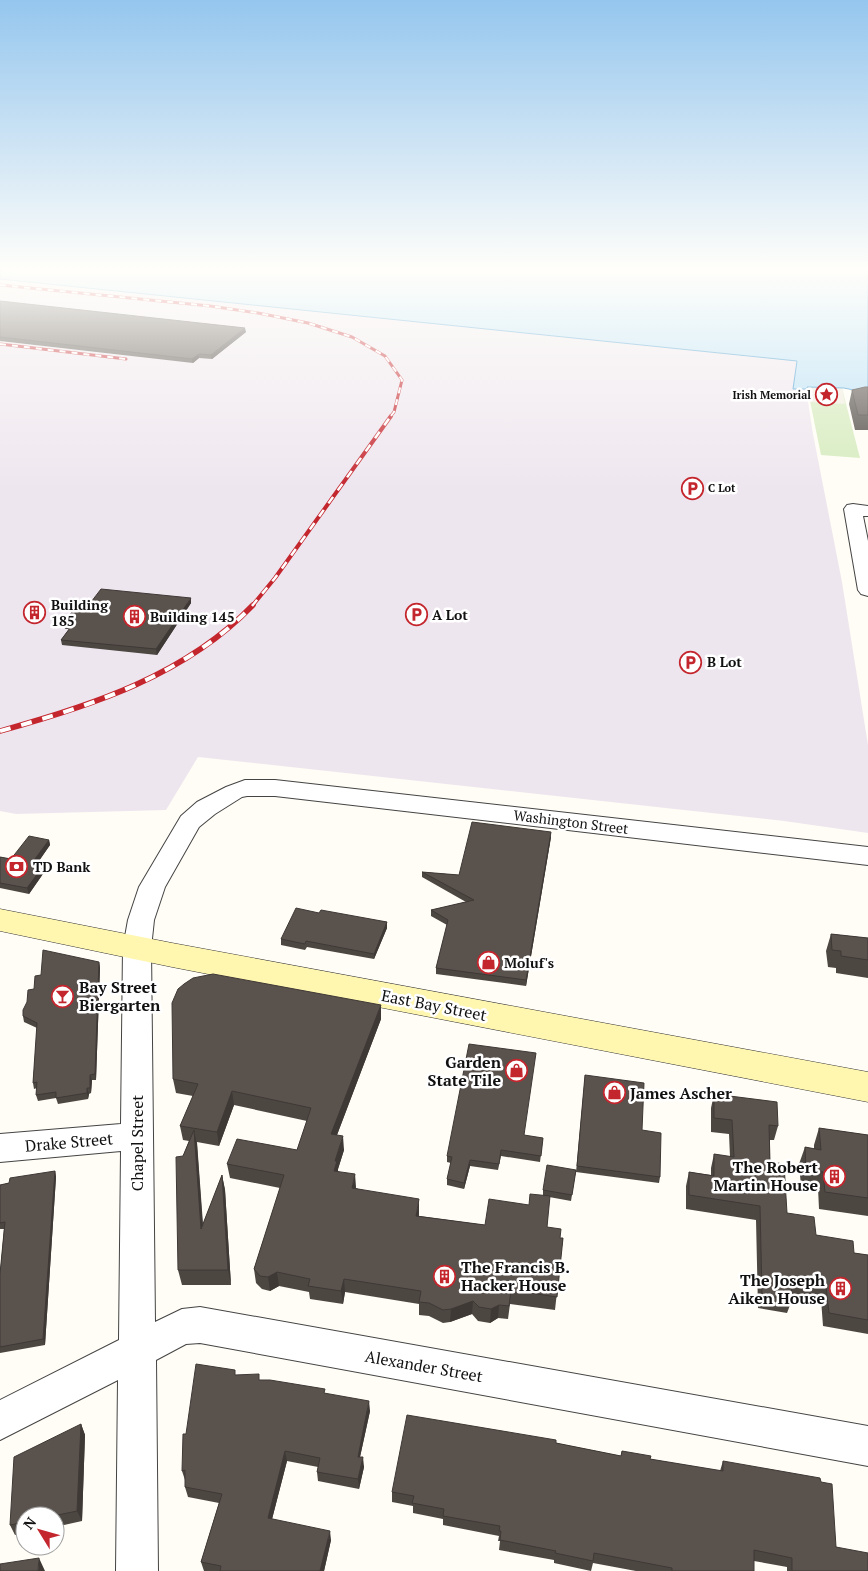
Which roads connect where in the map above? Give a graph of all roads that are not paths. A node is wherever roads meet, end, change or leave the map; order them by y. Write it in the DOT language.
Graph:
graph roads {
  1 [pos="860,510"];
  2 [pos="868,590"];
  3 [pos="275,788"];
  4 [pos="868,856"];
  5 [pos="0,920"];
  6 [pos="137,948"];
  7 [pos="868,1087"];
  8 [pos="137,1136"];
  9 [pos="0,1148"];
  10 [pos="137,1352"];
  11 [pos="0,1421"];
  12 [pos="868,1446"];
  13 [pos="136,1571"];
  1 -- 2 [label="street"];
  3 -- 4 [label="street, Washington Street"];
  3 -- 6 [label="street, Chapel Street"];
  5 -- 6 [label="main road, East Bay Street"];
  6 -- 7 [label="main road, East Bay Street"];
  6 -- 8 [label="street, Chapel Street"];
  8 -- 9 [label="street, Drake Street"];
  8 -- 10 [label="street, Chapel Street"];
  10 -- 11 [label="street, Alexander Street"];
  10 -- 12 [label="street, Alexander Street"];
  10 -- 13 [label="street, Chapel Street"];
}
